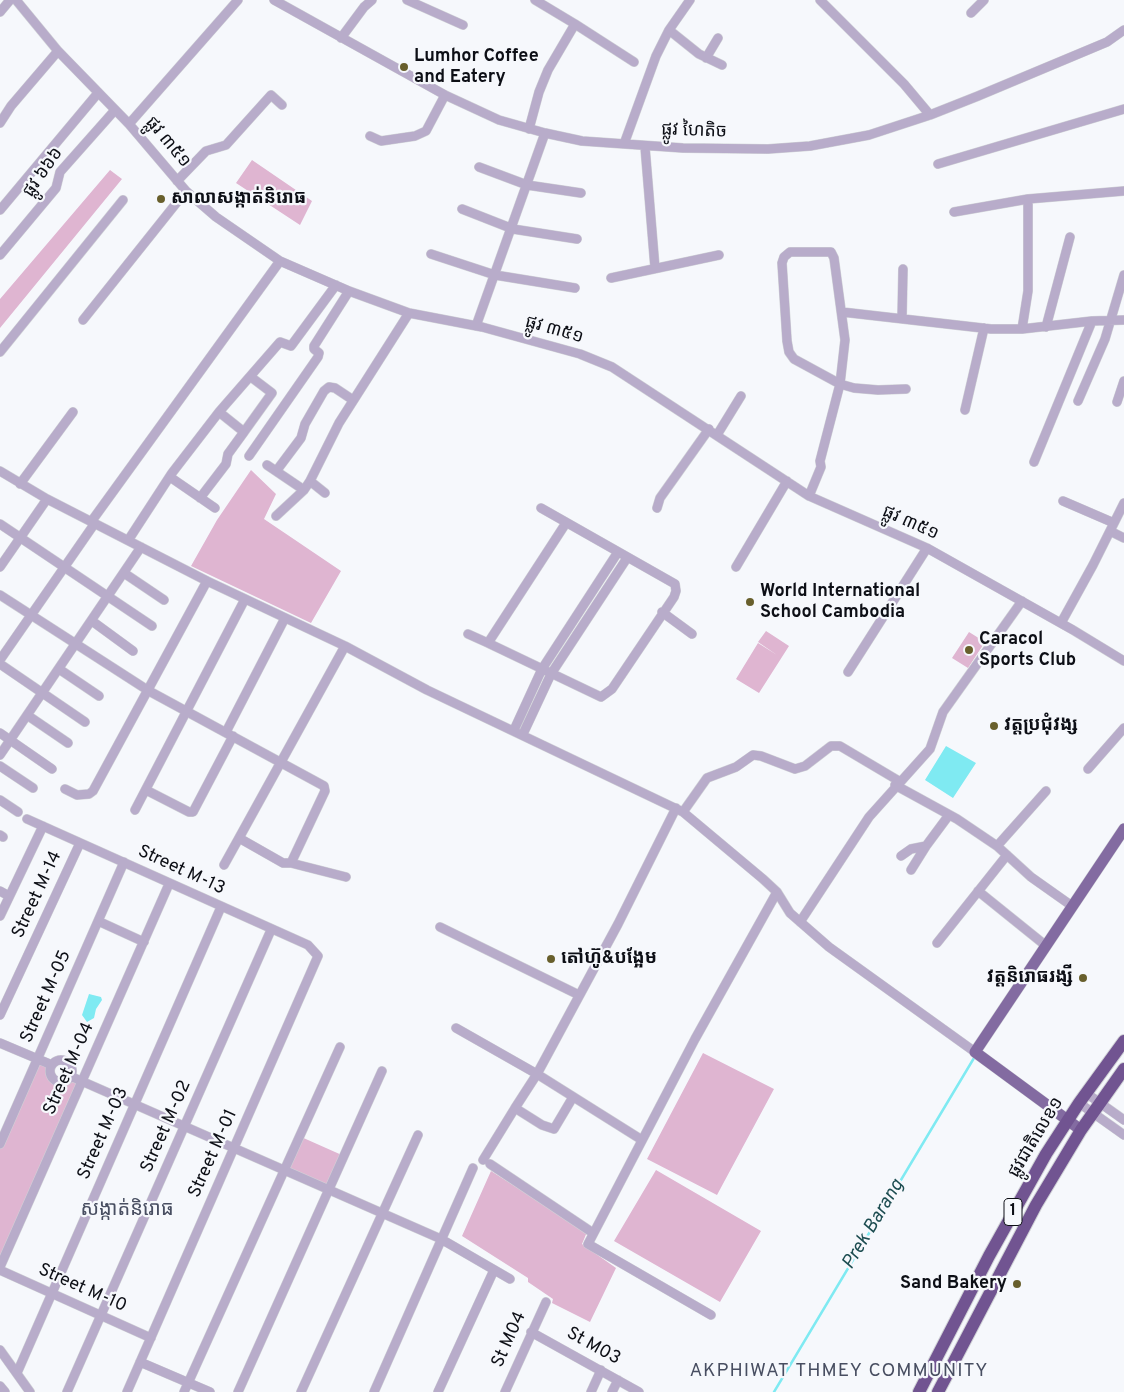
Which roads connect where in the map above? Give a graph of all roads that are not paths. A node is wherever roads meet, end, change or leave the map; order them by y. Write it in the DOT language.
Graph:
graph roads {
  1 [pos="10,0"];
  2 [pos="16,0"];
  3 [pos="238,0"];
  4 [pos="274,0"];
  5 [pos="372,0"];
  6 [pos="407,0"];
  7 [pos="536,0"];
  8 [pos="690,0"];
  9 [pos="984,0"];
  10 [pos="824,1"];
  11 [pos="0,12"];
  12 [pos="971,13"];
  13 [pos="575,24"];
  14 [pos="463,25"];
  15 [pos="669,30"];
  16 [pos="1124,30"];
  17 [pos="341,38"];
  18 [pos="718,38"];
  19 [pos="58,51"];
  20 [pos="706,58"];
  21 [pos="634,62"];
  22 [pos="722,65"];
  23 [pos="98,93"];
  24 [pos="445,95"];
  25 [pos="282,104"];
  26 [pos="1124,109"];
  27 [pos="115,110"];
  28 [pos="930,115"];
  29 [pos="0,124"];
  30 [pos="129,124"];
  31 [pos="529,129"];
  32 [pos="545,133"];
  33 [pos="370,136"];
  34 [pos="624,144"];
  35 [pos="645,147"];
  36 [pos="938,164"];
  37 [pos="479,167"];
  38 [pos="177,181"];
  39 [pos="527,186"];
  40 [pos="186,191"];
  41 [pos="1124,191"];
  42 [pos="581,193"];
  43 [pos="123,200"];
  44 [pos="1028,200"];
  45 [pos="462,209"];
  46 [pos="0,210"];
  47 [pos="954,212"];
  48 [pos="513,229"];
  49 [pos="1070,237"];
  50 [pos="577,240"];
  51 [pos="431,254"];
  52 [pos="0,255"];
  53 [pos="719,255"];
  54 [pos="280,261"];
  55 [pos="655,268"];
  56 [pos="904,269"];
  57 [pos="495,275"];
  58 [pos="1124,275"];
  59 [pos="611,278"];
  60 [pos="336,285"];
  61 [pos="576,288"];
  62 [pos="349,291"];
  63 [pos="842,312"];
  64 [pos="409,313"];
  65 [pos="902,318"];
  66 [pos="83,320"];
  67 [pos="1111,320"];
  68 [pos="1124,320"];
  69 [pos="1092,321"];
  70 [pos="480,326"];
  71 [pos="1046,327"];
  72 [pos="984,328"];
  73 [pos="1022,329"];
  74 [pos="0,352"];
  75 [pos="251,377"];
  76 [pos="1124,381"];
  77 [pos="840,384"];
  78 [pos="906,389"];
  79 [pos="741,396"];
  80 [pos="353,400"];
  81 [pos="1078,401"];
  82 [pos="1117,402"];
  83 [pos="965,410"];
  84 [pos="73,412"];
  85 [pos="219,412"];
  86 [pos="708,429"];
  87 [pos="244,432"];
  88 [pos="717,435"];
  89 [pos="249,456"];
  90 [pos="1034,462"];
  91 [pos="267,465"];
  92 [pos="277,470"];
  93 [pos="0,472"];
  94 [pos="170,477"];
  95 [pos="310,481"];
  96 [pos="787,481"];
  97 [pos="20,484"];
  98 [pos="304,490"];
  99 [pos="326,493"];
  100 [pos="806,494"];
  101 [pos="200,498"];
  102 [pos="47,499"];
  103 [pos="1063,501"];
  104 [pos="1124,502"];
  105 [pos="215,508"];
  106 [pos="541,508"];
  107 [pos="657,508"];
  108 [pos="276,516"];
  109 [pos="93,522"];
  110 [pos="566,523"];
  111 [pos="0,524"];
  112 [pos="1112,527"];
  113 [pos="20,537"];
  114 [pos="1124,538"];
  115 [pos="128,540"];
  116 [pos="141,547"];
  117 [pos="927,548"];
  118 [pos="618,552"];
  119 [pos="627,558"];
  120 [pos="0,567"];
  121 [pos="64,567"];
  122 [pos="736,567"];
  123 [pos="124,573"];
  124 [pos="207,581"];
  125 [pos="0,595"];
  126 [pos="108,596"];
  127 [pos="244,599"];
  128 [pos="164,600"];
  129 [pos="1022,601"];
  130 [pos="662,612"];
  131 [pos="31,616"];
  132 [pos="285,618"];
  133 [pos="92,620"];
  134 [pos="1061,623"];
  135 [pos="152,626"];
  136 [pos="468,634"];
  137 [pos="692,634"];
  138 [pos="488,643"];
  139 [pos="75,645"];
  140 [pos="345,646"];
  141 [pos="133,651"];
  142 [pos="0,660"];
  143 [pos="1124,661"];
  144 [pos="0,664"];
  145 [pos="59,669"];
  146 [pos="546,672"];
  147 [pos="848,672"];
  148 [pos="149,691"];
  149 [pos="42,693"];
  150 [pos="99,696"];
  151 [pos="185,709"];
  152 [pos="28,715"];
  153 [pos="85,722"];
  154 [pos="1124,728"];
  155 [pos="514,730"];
  156 [pos="0,733"];
  157 [pos="229,734"];
  158 [pos="523,734"];
  159 [pos="10,740"];
  160 [pos="68,743"];
  161 [pos="0,755"];
  162 [pos="280,763"];
  163 [pos="0,766"];
  164 [pos="52,769"];
  165 [pos="1088,769"];
  166 [pos="897,783"];
  167 [pos="33,788"];
  168 [pos="65,789"];
  169 [pos="146,790"];
  170 [pos="1046,791"];
  171 [pos="0,800"];
  172 [pos="135,810"];
  173 [pos="679,810"];
  174 [pos="18,812"];
  175 [pos="949,815"];
  176 [pos="27,819"];
  177 [pos="43,826"];
  178 [pos="1124,829"];
  179 [pos="239,838"];
  180 [pos="80,843"];
  181 [pos="926,846"];
  182 [pos="997,846"];
  183 [pos="1007,855"];
  184 [pos="901,856"];
  185 [pos="124,862"];
  186 [pos="291,863"];
  187 [pos="224,865"];
  188 [pos="911,870"];
  189 [pos="346,877"];
  190 [pos="169,884"];
  191 [pos="978,891"];
  192 [pos="0,892"];
  193 [pos="777,892"];
  194 [pos="9,896"];
  195 [pos="1072,906"];
  196 [pos="221,907"];
  197 [pos="0,916"];
  198 [pos="98,921"];
  199 [pos="800,922"];
  200 [pos="440,927"];
  201 [pos="271,930"];
  202 [pos="144,942"];
  203 [pos="937,942"];
  204 [pos="1046,945"];
  205 [pos="318,956"];
  206 [pos="579,995"];
  207 [pos="0,1015"];
  208 [pos="456,1028"];
  209 [pos="1124,1041"];
  210 [pos="0,1043"];
  211 [pos="340,1047"];
  212 [pos="975,1052"];
  213 [pos="37,1059"];
  214 [pos="52,1066"];
  215 [pos="1124,1069"];
  216 [pos="382,1071"];
  217 [pos="536,1074"];
  218 [pos="70,1076"];
  219 [pos="82,1081"];
  220 [pos="573,1097"];
  221 [pos="1082,1098"];
  222 [pos="134,1104"];
  223 [pos="1097,1107"];
  224 [pos="515,1108"];
  225 [pos="1124,1120"];
  226 [pos="1067,1121"];
  227 [pos="185,1127"];
  228 [pos="1081,1130"];
  229 [pos="418,1135"];
  230 [pos="1124,1135"];
  231 [pos="642,1140"];
  232 [pos="0,1144"];
  233 [pos="234,1148"];
  234 [pos="473,1168"];
  235 [pos="284,1171"];
  236 [pos="329,1189"];
  237 [pos="382,1213"];
  238 [pos="593,1233"];
  239 [pos="441,1239"];
  240 [pos="0,1268"];
  241 [pos="494,1270"];
  242 [pos="510,1279"];
  243 [pos="52,1293"];
  244 [pos="546,1302"];
  245 [pos="101,1315"];
  246 [pos="712,1315"];
  247 [pos="531,1332"];
  248 [pos="151,1338"];
  249 [pos="0,1350"];
  250 [pos="140,1362"];
  251 [pos="601,1370"];
  252 [pos="17,1373"];
  253 [pos="618,1380"];
  254 [pos="0,1386"];
  255 [pos="186,1388"];
  256 [pos="4,1392"];
  257 [pos="30,1392"];
  258 [pos="67,1392"];
  259 [pos="127,1392"];
  260 [pos="210,1392"];
  261 [pos="238,1392"];
  262 [pos="301,1392"];
  263 [pos="374,1392"];
  264 [pos="438,1392"];
  265 [pos="505,1392"];
  266 [pos="591,1392"];
  267 [pos="612,1392"];
  268 [pos="639,1392"];
  269 [pos="919,1392"];
  270 [pos="938,1392"];
  1 -- 11 [label="street"];
  2 -- 19 [label="street, ផ្លូវ ៣៥១"];
  3 -- 30 [label="street"];
  4 -- 17 [label="street, ផ្លូវ ហៃតិច"];
  5 -- 17 [label="street"];
  6 -- 14 [label="street"];
  7 -- 13 [label="street"];
  8 -- 15 [label="street"];
  9 -- 12 [label="street"];
  10 -- 28 [label="street"];
  13 -- 21 [label="street"];
  13 -- 31 [label="street"];
  15 -- 20 [label="street"];
  15 -- 34 [label="street"];
  16 -- 28 [label="street, ផ្លូវ ហៃតិច"];
  17 -- 24 [label="street, ផ្លូវ ហៃតិច"];
  18 -- 20 [label="street"];
  19 -- 23 [label="street, ផ្លូវ ៣៥១"];
  19 -- 29 [label="street"];
  20 -- 22 [label="street"];
  23 -- 27 [label="street, ផ្លូវ ៣៥១"];
  23 -- 46 [label="street"];
  24 -- 31 [label="street, ផ្លូវ ហៃតិច"];
  24 -- 33 [label="street"];
  25 -- 38 [label="street"];
  26 -- 36 [label="street"];
  27 -- 30 [label="street, ផ្លូវ ៣៥១"];
  27 -- 52 [label="street, ផ្លូវ ៦៦៦"];
  28 -- 35 [label="street, ផ្លូវ ហៃតិច"];
  30 -- 38 [label="street, ផ្លូវ ៣៥១"];
  31 -- 32 [label="street, ផ្លូវ ហៃតិច"];
  32 -- 34 [label="street, ផ្លូវ ហៃតិច"];
  32 -- 39 [label="street"];
  34 -- 35 [label="street, ផ្លូវ ហៃតិច"];
  35 -- 55 [label="street"];
  37 -- 39 [label="street"];
  38 -- 40 [label="street, ផ្លូវ ៣៥១"];
  39 -- 42 [label="street"];
  39 -- 48 [label="street"];
  40 -- 54 [label="street, ផ្លូវ ៣៥១"];
  40 -- 66 [label="street"];
  41 -- 44 [label="street"];
  43 -- 74 [label="street"];
  44 -- 47 [label="street"];
  44 -- 73 [label="street"];
  45 -- 48 [label="street"];
  48 -- 50 [label="street"];
  48 -- 57 [label="street"];
  49 -- 71 [label="street"];
  51 -- 57 [label="street"];
  53 -- 55 [label="street"];
  54 -- 60 [label="street, ផ្លូវ ៣៥១"];
  54 -- 109 [label="street"];
  55 -- 59 [label="street"];
  56 -- 65 [label="street"];
  57 -- 61 [label="street"];
  57 -- 70 [label="street"];
  58 -- 67 [label="street"];
  60 -- 62 [label="street, ផ្លូវ ៣៥១"];
  60 -- 75 [label="street"];
  62 -- 64 [label="street, ផ្លូវ ៣៥១"];
  62 -- 89 [label="street"];
  63 -- 65 [label="street"];
  63 -- 77 [label="street"];
  63 -- 77 [label="street"];
  64 -- 70 [label="street, ផ្លូវ ៣៥១"];
  64 -- 80 [label="street"];
  65 -- 72 [label="street"];
  67 -- 68 [label="street"];
  67 -- 69 [label="street"];
  67 -- 81 [label="street"];
  69 -- 71 [label="street"];
  69 -- 90 [label="street"];
  70 -- 86 [label="street, ផ្លូវ ៣៥១"];
  71 -- 73 [label="street"];
  72 -- 73 [label="street"];
  72 -- 83 [label="street"];
  75 -- 85 [label="street"];
  75 -- 87 [label="street"];
  76 -- 82 [label="street"];
  77 -- 78 [label="street"];
  77 -- 100 [label="street"];
  79 -- 88 [label="street"];
  80 -- 92 [label="street"];
  80 -- 95 [label="street"];
  84 -- 97 [label="street"];
  85 -- 87 [label="street"];
  85 -- 94 [label="street"];
  86 -- 88 [label="street, ផ្លូវ ៣៥១"];
  86 -- 107 [label="street"];
  87 -- 101 [label="street"];
  88 -- 96 [label="street, ផ្លូវ ៣៥១"];
  91 -- 92 [label="street"];
  92 -- 98 [label="street"];
  93 -- 97 [label="street"];
  94 -- 101 [label="street"];
  94 -- 115 [label="street"];
  95 -- 98 [label="street"];
  95 -- 99 [label="street"];
  96 -- 100 [label="street, ផ្លូវ ៣៥១"];
  96 -- 122 [label="street"];
  97 -- 102 [label="street"];
  98 -- 108 [label="street"];
  100 -- 117 [label="street, ផ្លូវ ៣៥១"];
  101 -- 105 [label="street"];
  102 -- 109 [label="street"];
  102 -- 113 [label="street"];
  103 -- 112 [label="street"];
  104 -- 112 [label="street"];
  106 -- 110 [label="street"];
  109 -- 115 [label="street"];
  109 -- 121 [label="street"];
  110 -- 118 [label="street"];
  110 -- 138 [label="street"];
  111 -- 113 [label="street"];
  112 -- 114 [label="street"];
  112 -- 134 [label="street"];
  113 -- 120 [label="street"];
  113 -- 121 [label="street"];
  115 -- 116 [label="street"];
  116 -- 123 [label="street"];
  116 -- 124 [label="street"];
  117 -- 129 [label="street, ផ្លូវ ៣៥១"];
  117 -- 147 [label="street"];
  118 -- 119 [label="street"];
  118 -- 146 [label="street"];
  119 -- 130 [label="street"];
  119 -- 146 [label="street"];
  121 -- 126 [label="street"];
  121 -- 131 [label="street"];
  123 -- 126 [label="street"];
  123 -- 128 [label="street"];
  124 -- 127 [label="street"];
  124 -- 148 [label="street"];
  125 -- 131 [label="street"];
  126 -- 133 [label="street"];
  126 -- 135 [label="street"];
  127 -- 132 [label="street"];
  127 -- 151 [label="street"];
  129 -- 134 [label="street, ផ្លូវ ៣៥១"];
  129 -- 166 [label="street"];
  130 -- 137 [label="street"];
  130 -- 146 [label="street"];
  131 -- 139 [label="street"];
  131 -- 142 [label="street"];
  132 -- 140 [label="street"];
  132 -- 157 [label="street"];
  133 -- 139 [label="street"];
  133 -- 141 [label="street"];
  134 -- 143 [label="street, ផ្លូវ ៣៥១"];
  136 -- 138 [label="street"];
  138 -- 146 [label="street"];
  139 -- 145 [label="street"];
  139 -- 148 [label="street"];
  140 -- 155 [label="street"];
  140 -- 162 [label="street"];
  144 -- 149 [label="street"];
  145 -- 149 [label="street"];
  145 -- 150 [label="street"];
  146 -- 155 [label="street"];
  146 -- 158 [label="street"];
  148 -- 151 [label="street"];
  148 -- 168 [label="street"];
  149 -- 152 [label="street"];
  149 -- 153 [label="street"];
  151 -- 157 [label="street"];
  151 -- 169 [label="street"];
  152 -- 159 [label="street"];
  152 -- 160 [label="street"];
  154 -- 165 [label="street"];
  155 -- 158 [label="street"];
  156 -- 159 [label="street"];
  157 -- 162 [label="street"];
  157 -- 169 [label="street"];
  158 -- 173 [label="street"];
  159 -- 161 [label="street"];
  159 -- 164 [label="street"];
  162 -- 179 [label="street"];
  162 -- 186 [label="street"];
  163 -- 167 [label="street"];
  166 -- 173 [label="street"];
  166 -- 175 [label="street"];
  166 -- 199 [label="street"];
  169 -- 172 [label="street"];
  170 -- 182 [label="street"];
  171 -- 174 [label="street"];
  173 -- 193 [label="street"];
  173 -- 206 [label="street"];
  175 -- 181 [label="street"];
  175 -- 182 [label="street"];
  176 -- 177 [label="street, Street M-13"];
  177 -- 180 [label="street, Street M-13"];
  177 -- 194 [label="street"];
  178 -- 195 [label="main road"];
  179 -- 186 [label="street"];
  179 -- 187 [label="street"];
  180 -- 185 [label="street, Street M-13"];
  180 -- 207 [label="street, Street M-14"];
  181 -- 184 [label="street"];
  181 -- 188 [label="street"];
  182 -- 183 [label="street"];
  183 -- 191 [label="street"];
  183 -- 195 [label="street"];
  185 -- 190 [label="street, Street M-13"];
  185 -- 198 [label="street, Street M-05"];
  186 -- 189 [label="street"];
  190 -- 196 [label="street, Street M-13"];
  190 -- 202 [label="street, Street M-04"];
  191 -- 203 [label="street"];
  191 -- 204 [label="street"];
  192 -- 194 [label="street"];
  193 -- 199 [label="street"];
  193 -- 231 [label="street"];
  194 -- 197 [label="street"];
  195 -- 204 [label="main road"];
  196 -- 201 [label="street, Street M-13"];
  196 -- 222 [label="street, Street M-03"];
  198 -- 202 [label="street"];
  198 -- 213 [label="street, Street M-05"];
  199 -- 212 [label="street"];
  200 -- 206 [label="street"];
  201 -- 205 [label="street, Street M-13"];
  201 -- 227 [label="street, Street M-02"];
  202 -- 219 [label="street, Street M-04"];
  204 -- 212 [label="main road"];
  205 -- 233 [label="street, Street M-01"];
  206 -- 217 [label="street"];
  208 -- 217 [label="street"];
  209 -- 221 [label="highway, ផ្លូវជាតិលេខ១ / 1"];
  210 -- 213 [label="street"];
  211 -- 235 [label="street"];
  212 -- 226 [label="main road"];
  213 -- 214 [label="street"];
  213 -- 232 [label="street, Street M-05"];
  214 -- 218 [label="street"];
  214 -- 218 [label="street"];
  215 -- 223 [label="highway, ផ្លូវជាតិលេខ១ / 1"];
  216 -- 236 [label="street"];
  217 -- 220 [label="street"];
  217 -- 224 [label="street"];
  218 -- 219 [label="street"];
  219 -- 222 [label="street"];
  219 -- 240 [label="street, Street M-04"];
  220 -- 224 [label="street"];
  220 -- 231 [label="street"];
  221 -- 223 [label="street"];
  221 -- 226 [label="highway, ផ្លូវជាតិលេខ១ / 1"];
  222 -- 227 [label="street"];
  222 -- 243 [label="street, Street M-03"];
  223 -- 225 [label="street"];
  223 -- 228 [label="highway, ផ្លូវជាតិលេខ១ / 1"];
  223 -- 230 [label="street"];
  224 -- 238 [label="street"];
  226 -- 228 [label="main road"];
  226 -- 269 [label="highway, ផ្លូវជាតិលេខ១ / 1"];
  227 -- 233 [label="street"];
  227 -- 245 [label="street, Street M-02"];
  228 -- 270 [label="highway, ផ្លូវជាតិលេខ១ / 1"];
  229 -- 237 [label="street"];
  231 -- 238 [label="street"];
  233 -- 235 [label="street"];
  233 -- 248 [label="street, Street M-01"];
  234 -- 239 [label="street"];
  235 -- 236 [label="street"];
  235 -- 255 [label="street"];
  236 -- 237 [label="street"];
  236 -- 261 [label="street"];
  237 -- 239 [label="street"];
  237 -- 262 [label="street"];
  238 -- 246 [label="street"];
  239 -- 241 [label="street"];
  239 -- 263 [label="street"];
  240 -- 243 [label="street, Street M-10"];
  241 -- 242 [label="street"];
  241 -- 264 [label="street"];
  243 -- 245 [label="street, Street M-10"];
  243 -- 252 [label="street, Street M-03"];
  244 -- 247 [label="street, St M04"];
  245 -- 248 [label="street, Street M-10"];
  245 -- 258 [label="street, Street M-02"];
  247 -- 251 [label="street, St M03"];
  247 -- 265 [label="street, St M04"];
  248 -- 250 [label="street, Street M-01"];
  249 -- 252 [label="street"];
  250 -- 255 [label="street"];
  250 -- 259 [label="street, Street M-01"];
  251 -- 253 [label="street, St M03"];
  251 -- 266 [label="street"];
  252 -- 257 [label="street"];
  253 -- 267 [label="street"];
  253 -- 268 [label="street, St M03"];
  254 -- 256 [label="street"];
  255 -- 260 [label="street"];
}
